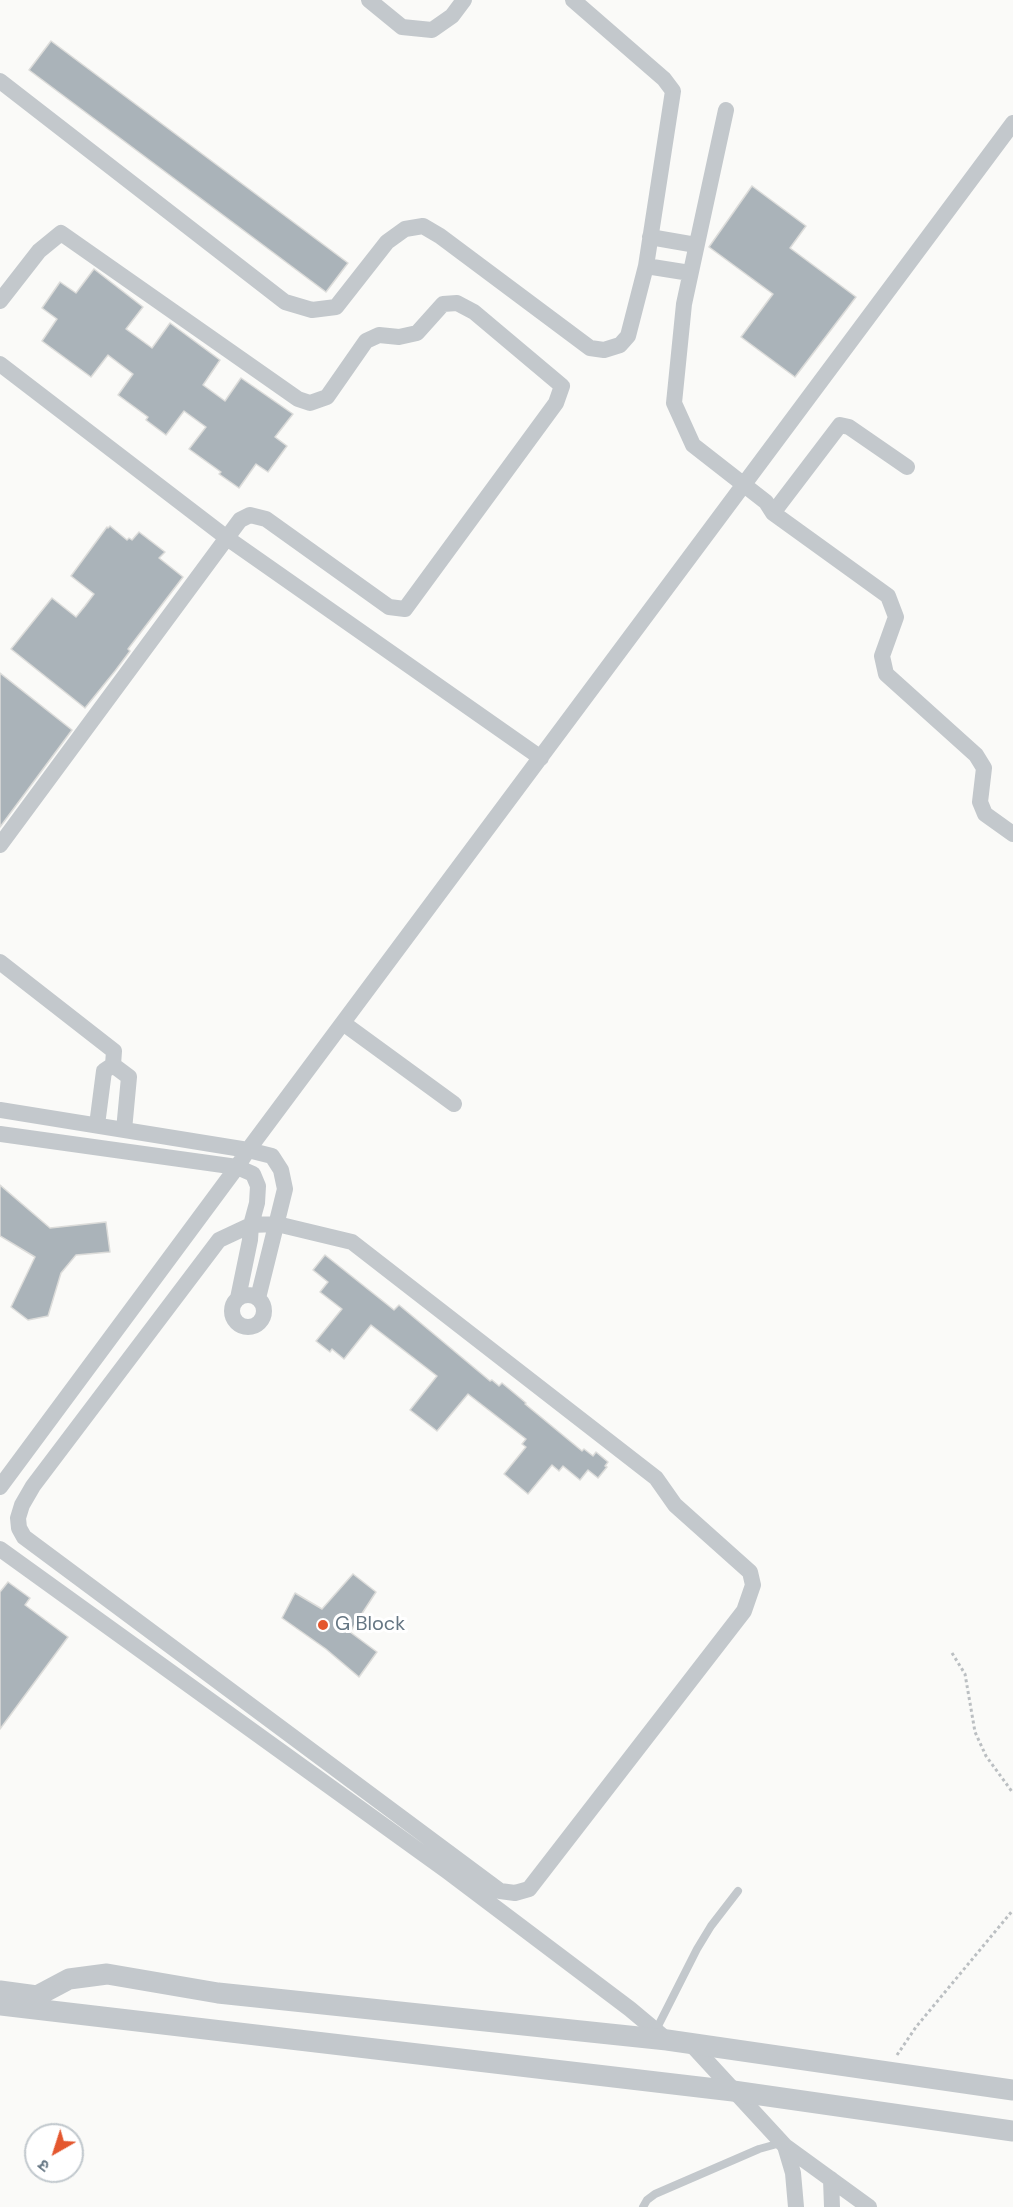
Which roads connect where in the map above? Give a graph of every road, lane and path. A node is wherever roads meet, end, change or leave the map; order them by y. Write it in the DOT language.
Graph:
graph roads {
  1 [pos="369,0"];
  2 [pos="464,0"];
  3 [pos="573,0"];
  4 [pos="0,81"];
  5 [pos="726,110"];
  6 [pos="1013,123"];
  7 [pos="650,237"];
  8 [pos="696,245"];
  9 [pos="646,266"];
  10 [pos="690,273"];
  11 [pos="0,302"];
  12 [pos="0,364"];
  13 [pos="907,467"];
  14 [pos="741,489"];
  15 [pos="772,512"];
  16 [pos="227,538"];
  17 [pos="541,758"];
  18 [pos="1013,834"];
  19 [pos="0,845"];
  20 [pos="0,962"];
  21 [pos="343,1023"];
  22 [pos="113,1065"];
  23 [pos="454,1104"];
  24 [pos="0,1110"];
  25 [pos="97,1125"];
  26 [pos="124,1130"];
  27 [pos="0,1134"];
  28 [pos="248,1150"];
  29 [pos="237,1167"];
  30 [pos="277,1224"];
  31 [pos="251,1225"];
  32 [pos="238,1298"];
  33 [pos="258,1298"];
  34 [pos="0,1487"];
  35 [pos="0,1549"];
  36 [pos="952,1653"];
  37 [pos="1013,1793"];
  38 [pos="738,1891"];
  39 [pos="1013,1910"];
  40 [pos="0,1991"];
  41 [pos="0,2005"];
  42 [pos="662,2035"];
  43 [pos="691,2044"];
  44 [pos="886,2072"];
  45 [pos="1013,2090"];
  46 [pos="733,2091"];
  47 [pos="1013,2131"];
  48 [pos="786,2146"];
  49 [pos="831,2179"];
  50 [pos="643,2207"];
  51 [pos="796,2207"];
  52 [pos="832,2207"];
  53 [pos="869,2207"];
  1 -- 2 [label="street"];
  3 -- 7 [label="street"];
  4 -- 9 [label="street"];
  5 -- 8 [label="street"];
  6 -- 14 [label="street"];
  7 -- 8 [label="street"];
  7 -- 9 [label="street"];
  8 -- 10 [label="street"];
  9 -- 10 [label="street"];
  10 -- 14 [label="street"];
  11 -- 16 [label="street"];
  12 -- 16 [label="street"];
  13 -- 15 [label="street"];
  14 -- 15 [label="street"];
  14 -- 17 [label="street"];
  15 -- 18 [label="street"];
  16 -- 17 [label="street"];
  16 -- 19 [label="street"];
  17 -- 21 [label="street"];
  20 -- 22 [label="street"];
  21 -- 23 [label="street"];
  21 -- 28 [label="street"];
  22 -- 25 [label="street"];
  22 -- 26 [label="street"];
  24 -- 25 [label="street"];
  25 -- 26 [label="street"];
  26 -- 28 [label="street"];
  27 -- 29 [label="street"];
  28 -- 29 [label="street"];
  28 -- 30 [label="street"];
  29 -- 31 [label="street"];
  29 -- 34 [label="street"];
  30 -- 31 [label="street"];
  30 -- 31 [label="street"];
  30 -- 33 [label="street"];
  31 -- 32 [label="street"];
  32 -- 33 [label="street"];
  32 -- 33 [label="street"];
  35 -- 42 [label="street"];
  36 -- 37 [label="path"];
  38 -- 42 [label="lane"];
  39 -- 44 [label="path"];
  40 -- 42 [label="street"];
  41 -- 46 [label="street"];
  42 -- 43 [label="street"];
  43 -- 44 [label="street"];
  43 -- 46 [label="street"];
  44 -- 45 [label="street"];
  46 -- 47 [label="street"];
  46 -- 48 [label="street"];
  48 -- 49 [label="street"];
  48 -- 50 [label="lane"];
  48 -- 51 [label="street"];
  49 -- 52 [label="street"];
  49 -- 53 [label="street"];
}
